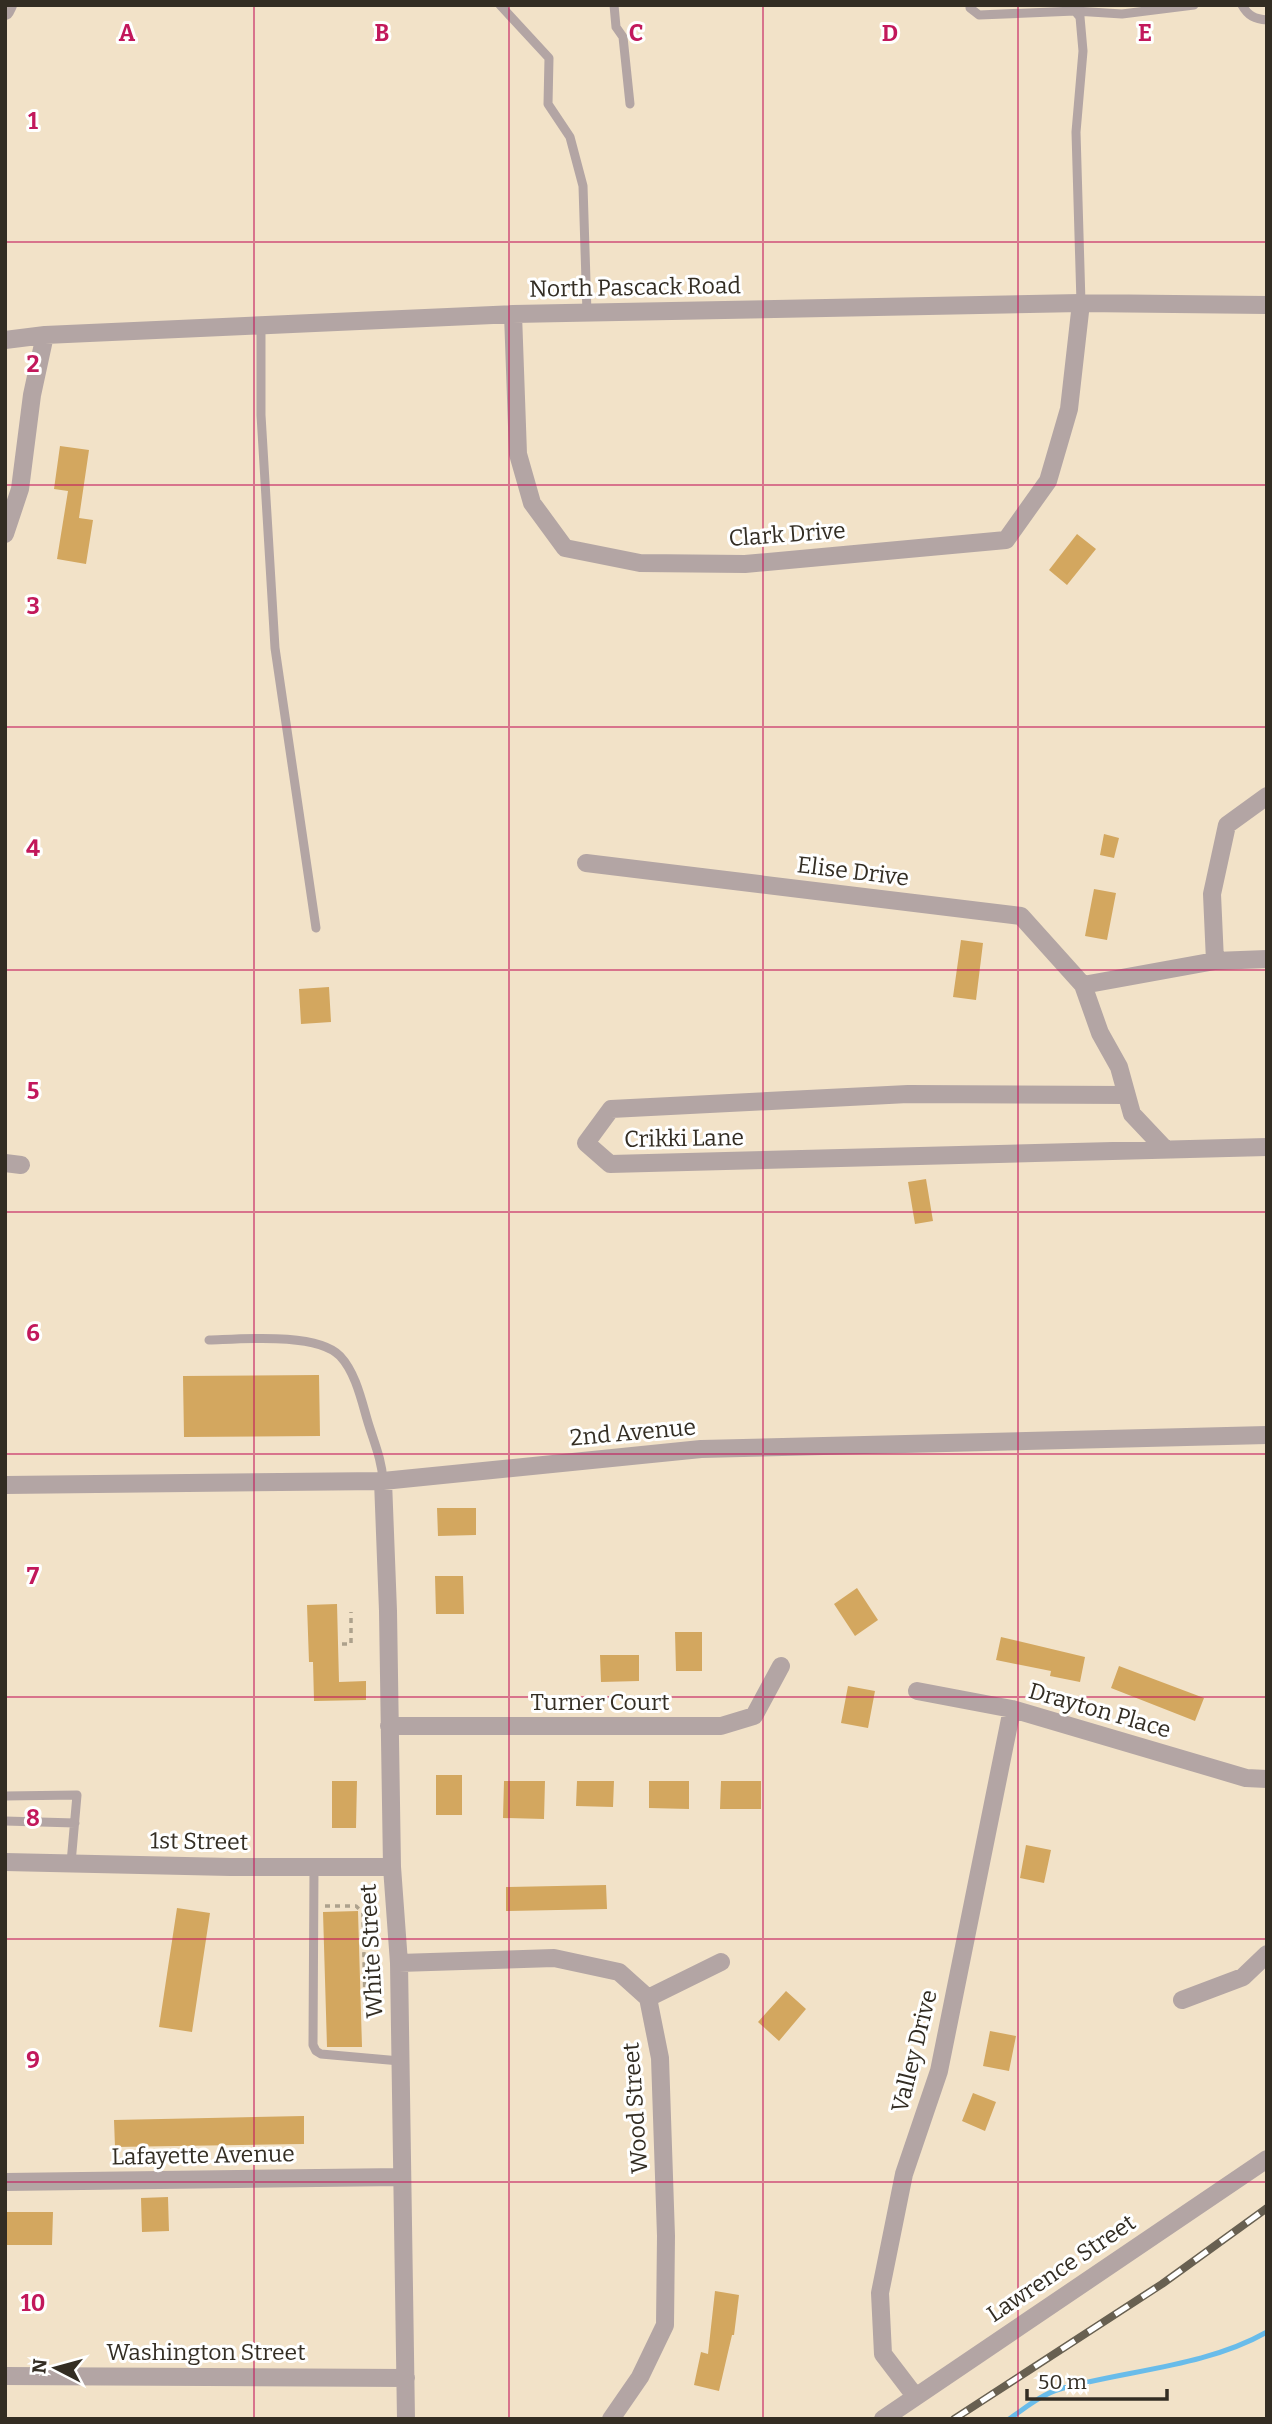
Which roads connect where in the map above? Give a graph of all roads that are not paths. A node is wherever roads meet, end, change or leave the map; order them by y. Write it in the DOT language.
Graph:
graph roads {
  1 [pos="8,5"];
  2 [pos="500,5"];
  3 [pos="614,5"];
  4 [pos="970,5"];
  5 [pos="1194,5"];
  6 [pos="1242,5"];
  7 [pos="5,11"];
  8 [pos="1075,11"];
  9 [pos="1267,20"];
  10 [pos="630,104"];
  11 [pos="1082,303"];
  12 [pos="1267,305"];
  13 [pos="587,313"];
  14 [pos="513,314"];
  15 [pos="261,326"];
  16 [pos="45,335"];
  17 [pos="5,340"];
  18 [pos="5,534"];
  19 [pos="1267,796"];
  20 [pos="586,863"];
  21 [pos="316,928"];
  22 [pos="1267,959"];
  23 [pos="1215,961"];
  24 [pos="1083,985"];
  25 [pos="1126,1095"];
  26 [pos="1267,1147"];
  27 [pos="1166,1150"];
  28 [pos="209,1340"];
  29 [pos="1267,1435"];
  30 [pos="383,1481"];
  31 [pos="5,1485"];
  32 [pos="781,1666"];
  33 [pos="917,1691"];
  34 [pos="1012,1709"];
  35 [pos="389,1726"];
  36 [pos="1267,1779"];
  37 [pos="5,1796"];
  38 [pos="5,1821"];
  39 [pos="75,1823"];
  40 [pos="5,1861"];
  41 [pos="71,1863"];
  42 [pos="314,1867"];
  43 [pos="392,1867"];
  44 [pos="1267,1954"];
  45 [pos="721,1962"];
  46 [pos="390,1966"];
  47 [pos="648,1998"];
  48 [pos="1182,2000"];
  49 [pos="400,2061"];
  50 [pos="1267,2159"];
  51 [pos="402,2176"];
  52 [pos="5,2182"];
  53 [pos="5,2376"];
  54 [pos="406,2378"];
  55 [pos="915,2396"];
  56 [pos="407,2419"];
  57 [pos="611,2419"];
  58 [pos="883,2419"];
  1 -- 7 [label="street"];
  2 -- 13 [label="lane"];
  3 -- 10 [label="lane"];
  4 -- 8 [label="lane"];
  5 -- 8 [label="lane"];
  6 -- 9 [label="lane"];
  8 -- 11 [label="lane"];
  11 -- 12 [label="street, North Pascack Road"];
  11 -- 13 [label="street, North Pascack Road"];
  11 -- 14 [label="street, Clark Drive"];
  13 -- 14 [label="street, North Pascack Road"];
  14 -- 15 [label="street, North Pascack Road"];
  15 -- 16 [label="street, North Pascack Road"];
  15 -- 21 [label="lane"];
  16 -- 17 [label="street, North Pascack Road"];
  16 -- 18 [label="street"];
  19 -- 23 [label="street"];
  20 -- 24 [label="street, Elise Drive"];
  22 -- 23 [label="street"];
  23 -- 24 [label="street"];
  24 -- 25 [label="street, Elise Drive"];
  25 -- 27 [label="street, Elise Drive"];
  25 -- 27 [label="street, Crikki Lane"];
  26 -- 27 [label="street, Crikki Lane"];
  28 -- 30 [label="lane"];
  29 -- 30 [label="street, 2nd Avenue"];
  30 -- 31 [label="street, 2nd Avenue"];
  30 -- 35 [label="street, White Street"];
  32 -- 35 [label="street, Turner Court"];
  33 -- 34 [label="street, Drayton Place"];
  34 -- 36 [label="street, Drayton Place"];
  34 -- 55 [label="street, Valley Drive"];
  35 -- 43 [label="street, White Street"];
  37 -- 39 [label="lane"];
  38 -- 39 [label="lane"];
  39 -- 41 [label="lane"];
  40 -- 41 [label="street, 1st Street"];
  41 -- 42 [label="street, 1st Street"];
  42 -- 43 [label="street, 1st Street"];
  42 -- 49 [label="lane"];
  43 -- 46 [label="street, White Street"];
  44 -- 48 [label="street"];
  45 -- 47 [label="street"];
  46 -- 47 [label="street"];
  46 -- 49 [label="street, White Street"];
  47 -- 57 [label="street, Wood Street"];
  49 -- 51 [label="street, White Street"];
  50 -- 55 [label="street, Lawrence Street"];
  51 -- 52 [label="street, Lafayette Avenue"];
  51 -- 54 [label="street, White Street"];
  53 -- 54 [label="street, Washington Street"];
  54 -- 56 [label="street, White Street"];
  55 -- 58 [label="street, Lawrence Street"];
}
